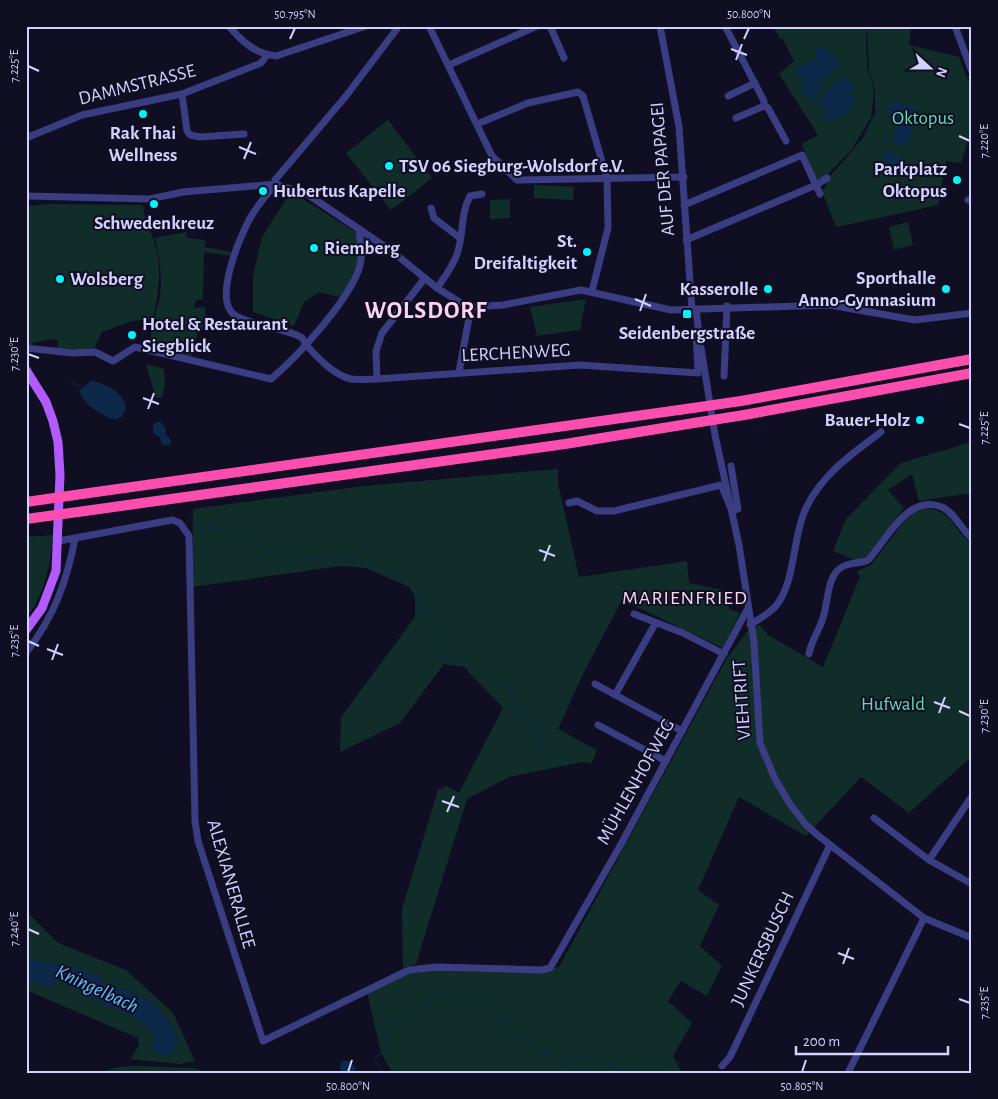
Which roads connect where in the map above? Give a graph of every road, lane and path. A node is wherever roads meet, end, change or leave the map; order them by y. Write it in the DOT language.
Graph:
graph roads {
  1 [pos="229,26"];
  2 [pos="366,26"];
  3 [pos="400,26"];
  4 [pos="429,26"];
  5 [pos="536,26"];
  6 [pos="550,26"];
  7 [pos="669,26"];
  8 [pos="725,26"];
  9 [pos="955,26"];
  10 [pos="661,29"];
  11 [pos="267,55"];
  12 [pos="564,58"];
  13 [pos="449,66"];
  14 [pos="972,72"];
  15 [pos="755,84"];
  16 [pos="182,94"];
  17 [pos="728,96"];
  18 [pos="764,106"];
  19 [pos="736,118"];
  20 [pos="477,124"];
  21 [pos="244,134"];
  22 [pos="26,138"];
  23 [pos="786,141"];
  24 [pos="684,177"];
  25 [pos="828,178"];
  26 [pos="607,179"];
  27 [pos="276,184"];
  28 [pos="816,185"];
  29 [pos="482,194"];
  30 [pos="820,194"];
  31 [pos="26,196"];
  32 [pos="684,205"];
  33 [pos="431,208"];
  34 [pos="359,230"];
  35 [pos="460,238"];
  36 [pos="686,240"];
  37 [pos="425,278"];
  38 [pos="437,288"];
  39 [pos="592,291"];
  40 [pos="727,306"];
  41 [pos="471,307"];
  42 [pos="694,310"];
  43 [pos="972,313"];
  44 [pos="698,332"];
  45 [pos="305,344"];
  46 [pos="26,348"];
  47 [pos="972,360"];
  48 [pos="26,370"];
  49 [pos="459,372"];
  50 [pos="972,372"];
  51 [pos="724,376"];
  52 [pos="377,379"];
  53 [pos="707,395"];
  54 [pos="881,432"];
  55 [pos="731,466"];
  56 [pos="26,502"];
  57 [pos="569,503"];
  58 [pos="732,511"];
  59 [pos="26,519"];
  60 [pos="75,538"];
  61 [pos="972,538"];
  62 [pos="59,540"];
  63 [pos="747,610"];
  64 [pos="634,614"];
  65 [pos="655,624"];
  66 [pos="750,625"];
  67 [pos="26,630"];
  68 [pos="26,653"];
  69 [pos="724,654"];
  70 [pos="809,654"];
  71 [pos="595,684"];
  72 [pos="615,695"];
  73 [pos="598,725"];
  74 [pos="682,731"];
  75 [pos="666,761"];
  76 [pos="972,796"];
  77 [pos="874,818"];
  78 [pos="830,845"];
  79 [pos="929,860"];
  80 [pos="972,884"];
  81 [pos="924,918"];
  82 [pos="972,938"];
  83 [pos="550,968"];
  84 [pos="722,1066"];
  85 [pos="848,1073"];
  1 -- 11 [label="street"];
  2 -- 11 [label="street, DAMMSTRASSE"];
  3 -- 27 [label="street"];
  4 -- 13 [label="street"];
  5 -- 13 [label="street"];
  6 -- 12 [label="street"];
  7 -- 10 [label="street"];
  8 -- 15 [label="street"];
  9 -- 14 [label="street"];
  10 -- 24 [label="street, AUF DER PAPAGEI"];
  11 -- 16 [label="street, DAMMSTRASSE"];
  13 -- 20 [label="street"];
  15 -- 17 [label="street"];
  15 -- 18 [label="street"];
  16 -- 21 [label="street"];
  16 -- 22 [label="street, DAMMSTRASSE"];
  18 -- 19 [label="street"];
  18 -- 23 [label="street"];
  20 -- 26 [label="street"];
  20 -- 26 [label="street"];
  24 -- 26 [label="street"];
  24 -- 32 [label="street, AUF DER PAPAGEI"];
  25 -- 28 [label="street"];
  26 -- 39 [label="street"];
  27 -- 31 [label="street"];
  27 -- 34 [label="street"];
  27 -- 45 [label="street"];
  28 -- 30 [label="street"];
  28 -- 32 [label="street"];
  28 -- 36 [label="street"];
  29 -- 35 [label="street"];
  32 -- 36 [label="street, AUF DER PAPAGEI"];
  33 -- 35 [label="street"];
  34 -- 37 [label="street"];
  34 -- 45 [label="street"];
  35 -- 38 [label="street"];
  36 -- 42 [label="street, AUF DER PAPAGEI"];
  37 -- 38 [label="street"];
  37 -- 52 [label="street"];
  38 -- 41 [label="street"];
  39 -- 41 [label="street"];
  39 -- 42 [label="street"];
  40 -- 42 [label="street"];
  40 -- 43 [label="street"];
  40 -- 51 [label="street"];
  41 -- 49 [label="street"];
  42 -- 44 [label="street, AUF DER PAPAGEI"];
  44 -- 49 [label="street, LERCHENWEG"];
  44 -- 53 [label="street, AUF DER PAPAGEI"];
  45 -- 46 [label="street"];
  45 -- 52 [label="street, LERCHENWEG"];
  47 -- 56 [label="highway, bridge"];
  48 -- 62 [label="main road"];
  49 -- 52 [label="street, LERCHENWEG"];
  50 -- 59 [label="highway, bridge"];
  53 -- 58 [label="street, VIEHTRIFT"];
  54 -- 66 [label="street"];
  55 -- 58 [label="street, VIEHTRIFT"];
  57 -- 58 [label="street"];
  58 -- 63 [label="street, VIEHTRIFT"];
  60 -- 62 [label="street, ALEXIANERALLEE"];
  60 -- 68 [label="street"];
  60 -- 83 [label="street, ALEXIANERALLEE"];
  61 -- 70 [label="street"];
  62 -- 67 [label="main road"];
  63 -- 66 [label="street, VIEHTRIFT"];
  63 -- 69 [label="street, MÜHLENHOFWEG"];
  64 -- 65 [label="street"];
  65 -- 69 [label="street"];
  65 -- 72 [label="street"];
  66 -- 78 [label="street, VIEHTRIFT"];
  69 -- 74 [label="street, MÜHLENHOFWEG"];
  71 -- 72 [label="street"];
  72 -- 74 [label="street"];
  73 -- 75 [label="street"];
  74 -- 75 [label="street, MÜHLENHOFWEG"];
  75 -- 83 [label="street, MÜHLENHOFWEG"];
  76 -- 79 [label="street"];
  77 -- 79 [label="street"];
  78 -- 81 [label="street, VIEHTRIFT"];
  78 -- 84 [label="street, JUNKERSBUSCH"];
  79 -- 80 [label="street"];
  81 -- 82 [label="street, VIEHTRIFT"];
  81 -- 85 [label="street"];
}
